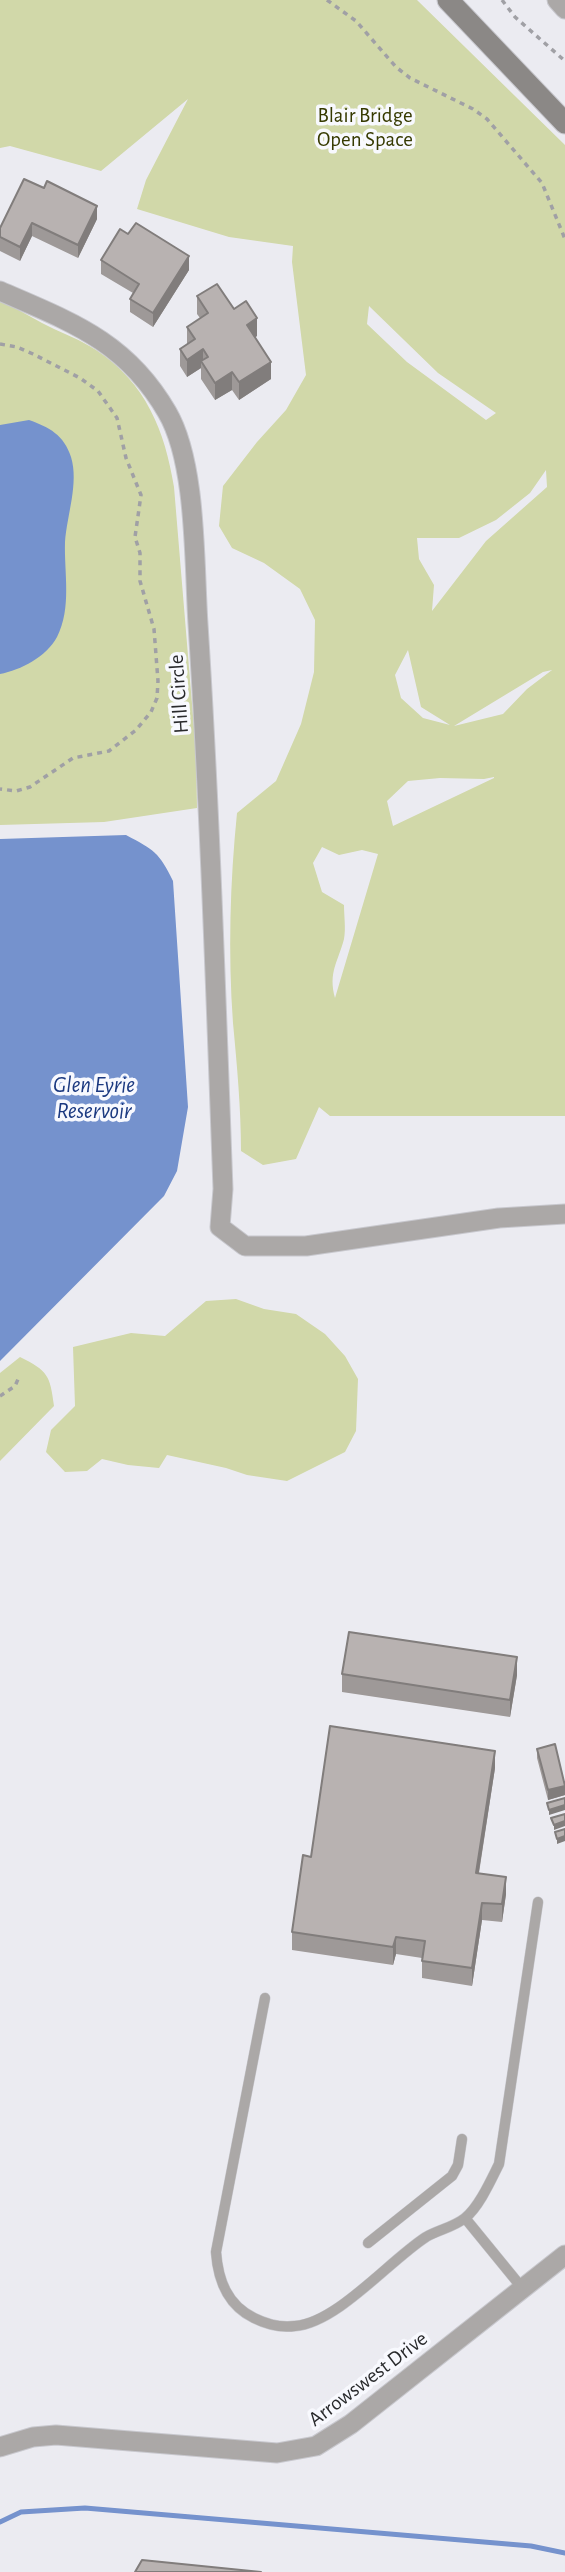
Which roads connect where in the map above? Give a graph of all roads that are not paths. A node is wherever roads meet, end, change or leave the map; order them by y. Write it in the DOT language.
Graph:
graph roads {
  1 [pos="447,0"];
  2 [pos="557,0"];
  3 [pos="565,9"];
  4 [pos="565,123"];
  5 [pos="0,291"];
  6 [pos="565,1214"];
  7 [pos="538,1902"];
  8 [pos="265,1998"];
  9 [pos="462,2139"];
  10 [pos="465,2218"];
  11 [pos="368,2243"];
  12 [pos="565,2255"];
  13 [pos="523,2289"];
  14 [pos="0,2446"];
  1 -- 4 [label="main road"];
  2 -- 3 [label="street"];
  5 -- 6 [label="street, Hill Circle"];
  7 -- 10 [label="lane"];
  8 -- 10 [label="lane"];
  9 -- 11 [label="lane"];
  10 -- 13 [label="lane"];
  12 -- 13 [label="street, Arrowswest Drive"];
  13 -- 14 [label="street, Arrowswest Drive"];
}
